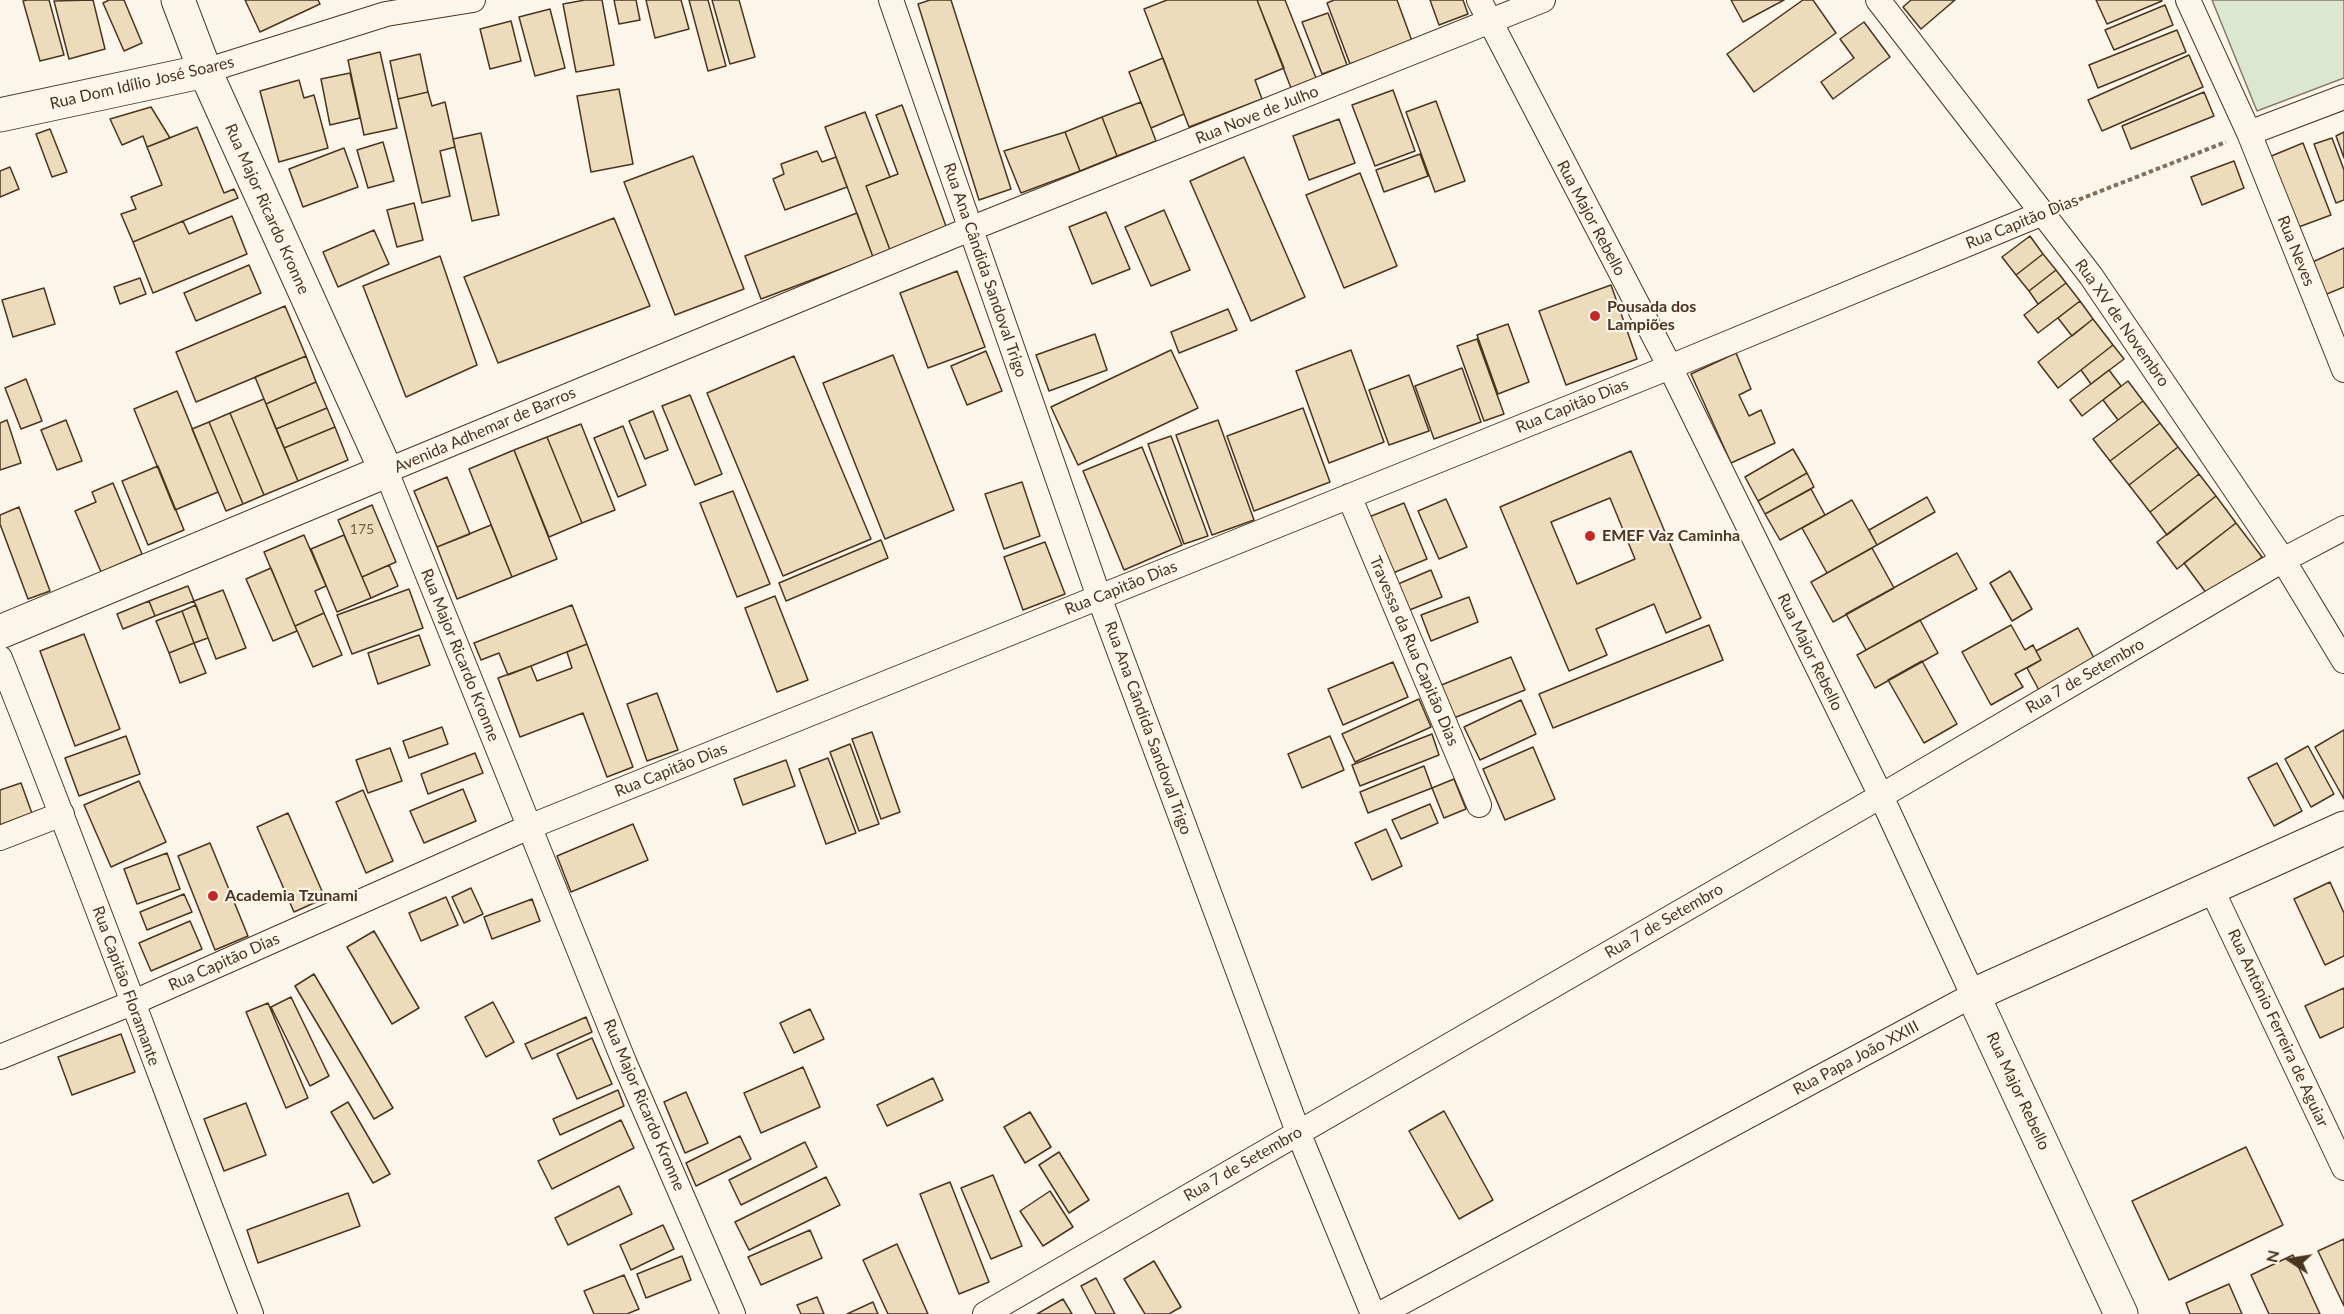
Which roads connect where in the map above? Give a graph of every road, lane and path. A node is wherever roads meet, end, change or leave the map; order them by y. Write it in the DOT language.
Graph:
graph roads {
  1 [pos="178,0"];
  2 [pos="473,0"];
  3 [pos="891,0"];
  4 [pos="1479,0"];
  5 [pos="1543,0"];
  6 [pos="1878,0"];
  7 [pos="2188,0"];
  8 [pos="395,7"];
  9 [pos="1489,23"];
  10 [pos="205,71"];
  11 [pos="2344,97"];
  12 [pos="0,115"];
  13 [pos="2248,133"];
  14 [pos="2043,213"];
  15 [pos="969,229"];
  16 [pos="1670,367"];
  17 [pos="2344,370"];
  18 [pos="386,471"];
  19 [pos="1349,496"];
  20 [pos="2344,528"];
  21 [pos="2283,560"];
  22 [pos="1099,597"];
  23 [pos="0,632"];
  24 [pos="0,657"];
  25 [pos="2344,661"];
  26 [pos="1881,796"];
  27 [pos="1479,805"];
  28 [pos="62,814"];
  29 [pos="529,827"];
  30 [pos="2344,828"];
  31 [pos="0,838"];
  32 [pos="2211,888"];
  33 [pos="1973,994"];
  34 [pos="132,1003"];
  35 [pos="0,1058"];
  36 [pos="1298,1132"];
  37 [pos="2344,1168"];
  38 [pos="251,1314"];
  39 [pos="733,1314"];
  40 [pos="985,1314"];
  41 [pos="1373,1314"];
  42 [pos="1380,1314"];
  43 [pos="2121,1314"];
  1 -- 10 [label="main road, Rua Major Ricardo Kronne"];
  2 -- 8 [label="street, Rua Dom Idílio José Soares"];
  3 -- 15 [label="street, Rua Ana Cândida Sandoval Trigo"];
  4 -- 9 [label="street, Rua Major Rebello"];
  5 -- 9 [label="street, Rua Nove de Julho"];
  6 -- 14 [label="street, Rua XV de Novembro"];
  7 -- 13 [label="street, Rua Neves"];
  8 -- 10 [label="street, Rua Dom Idílio José Soares"];
  9 -- 15 [label="street, Rua Nove de Julho"];
  9 -- 16 [label="street, Rua Major Rebello"];
  10 -- 12 [label="main road, Rua Dom Idílio José Soares"];
  10 -- 18 [label="main road, Rua Major Ricardo Kronne"];
  11 -- 13 [label="street"];
  13 -- 14 [label="path, Rua Capitão Dias"];
  13 -- 17 [label="street, Rua Neves"];
  14 -- 16 [label="street, Rua Capitão Dias"];
  14 -- 21 [label="street, Rua XV de Novembro"];
  15 -- 18 [label="street, Avenida Adhemar de Barros"];
  15 -- 22 [label="street, Rua Ana Cândida Sandoval Trigo"];
  16 -- 19 [label="street, Rua Capitão Dias"];
  16 -- 26 [label="street, Rua Major Rebello"];
  18 -- 23 [label="main road, Avenida Adhemar de Barros"];
  18 -- 29 [label="street, Rua Major Ricardo Kronne"];
  19 -- 22 [label="street, Rua Capitão Dias"];
  19 -- 27 [label="street, Travessa da Rua Capitão Dias"];
  20 -- 21 [label="street, Rua 7 de Setembro"];
  21 -- 25 [label="street, Rua XV de Novembro"];
  21 -- 26 [label="street, Rua 7 de Setembro"];
  22 -- 29 [label="street, Rua Capitão Dias"];
  22 -- 36 [label="street, Rua Ana Cândida Sandoval Trigo"];
  24 -- 28 [label="street, Rua Capitão Floramante"];
  26 -- 33 [label="street, Rua Major Rebello"];
  26 -- 36 [label="street, Rua 7 de Setembro"];
  28 -- 31 [label="street"];
  28 -- 34 [label="street, Rua Capitão Floramante"];
  29 -- 34 [label="street, Rua Capitão Dias"];
  29 -- 39 [label="street, Rua Major Ricardo Kronne"];
  30 -- 32 [label="main road, Rua Papa João XXIII"];
  32 -- 33 [label="main road, Rua Papa João XXIII"];
  32 -- 37 [label="street, Rua Antônio Ferreira de Aguiar"];
  33 -- 42 [label="street, Rua Papa João XXIII"];
  33 -- 43 [label="main road, Rua Major Rebello"];
  34 -- 35 [label="street, Rua Capitão Dias"];
  34 -- 38 [label="street, Rua Capitão Floramante"];
  36 -- 40 [label="street, Rua 7 de Setembro"];
  36 -- 41 [label="street, Rua Ana Cândida Sandoval Trigo"];
}
